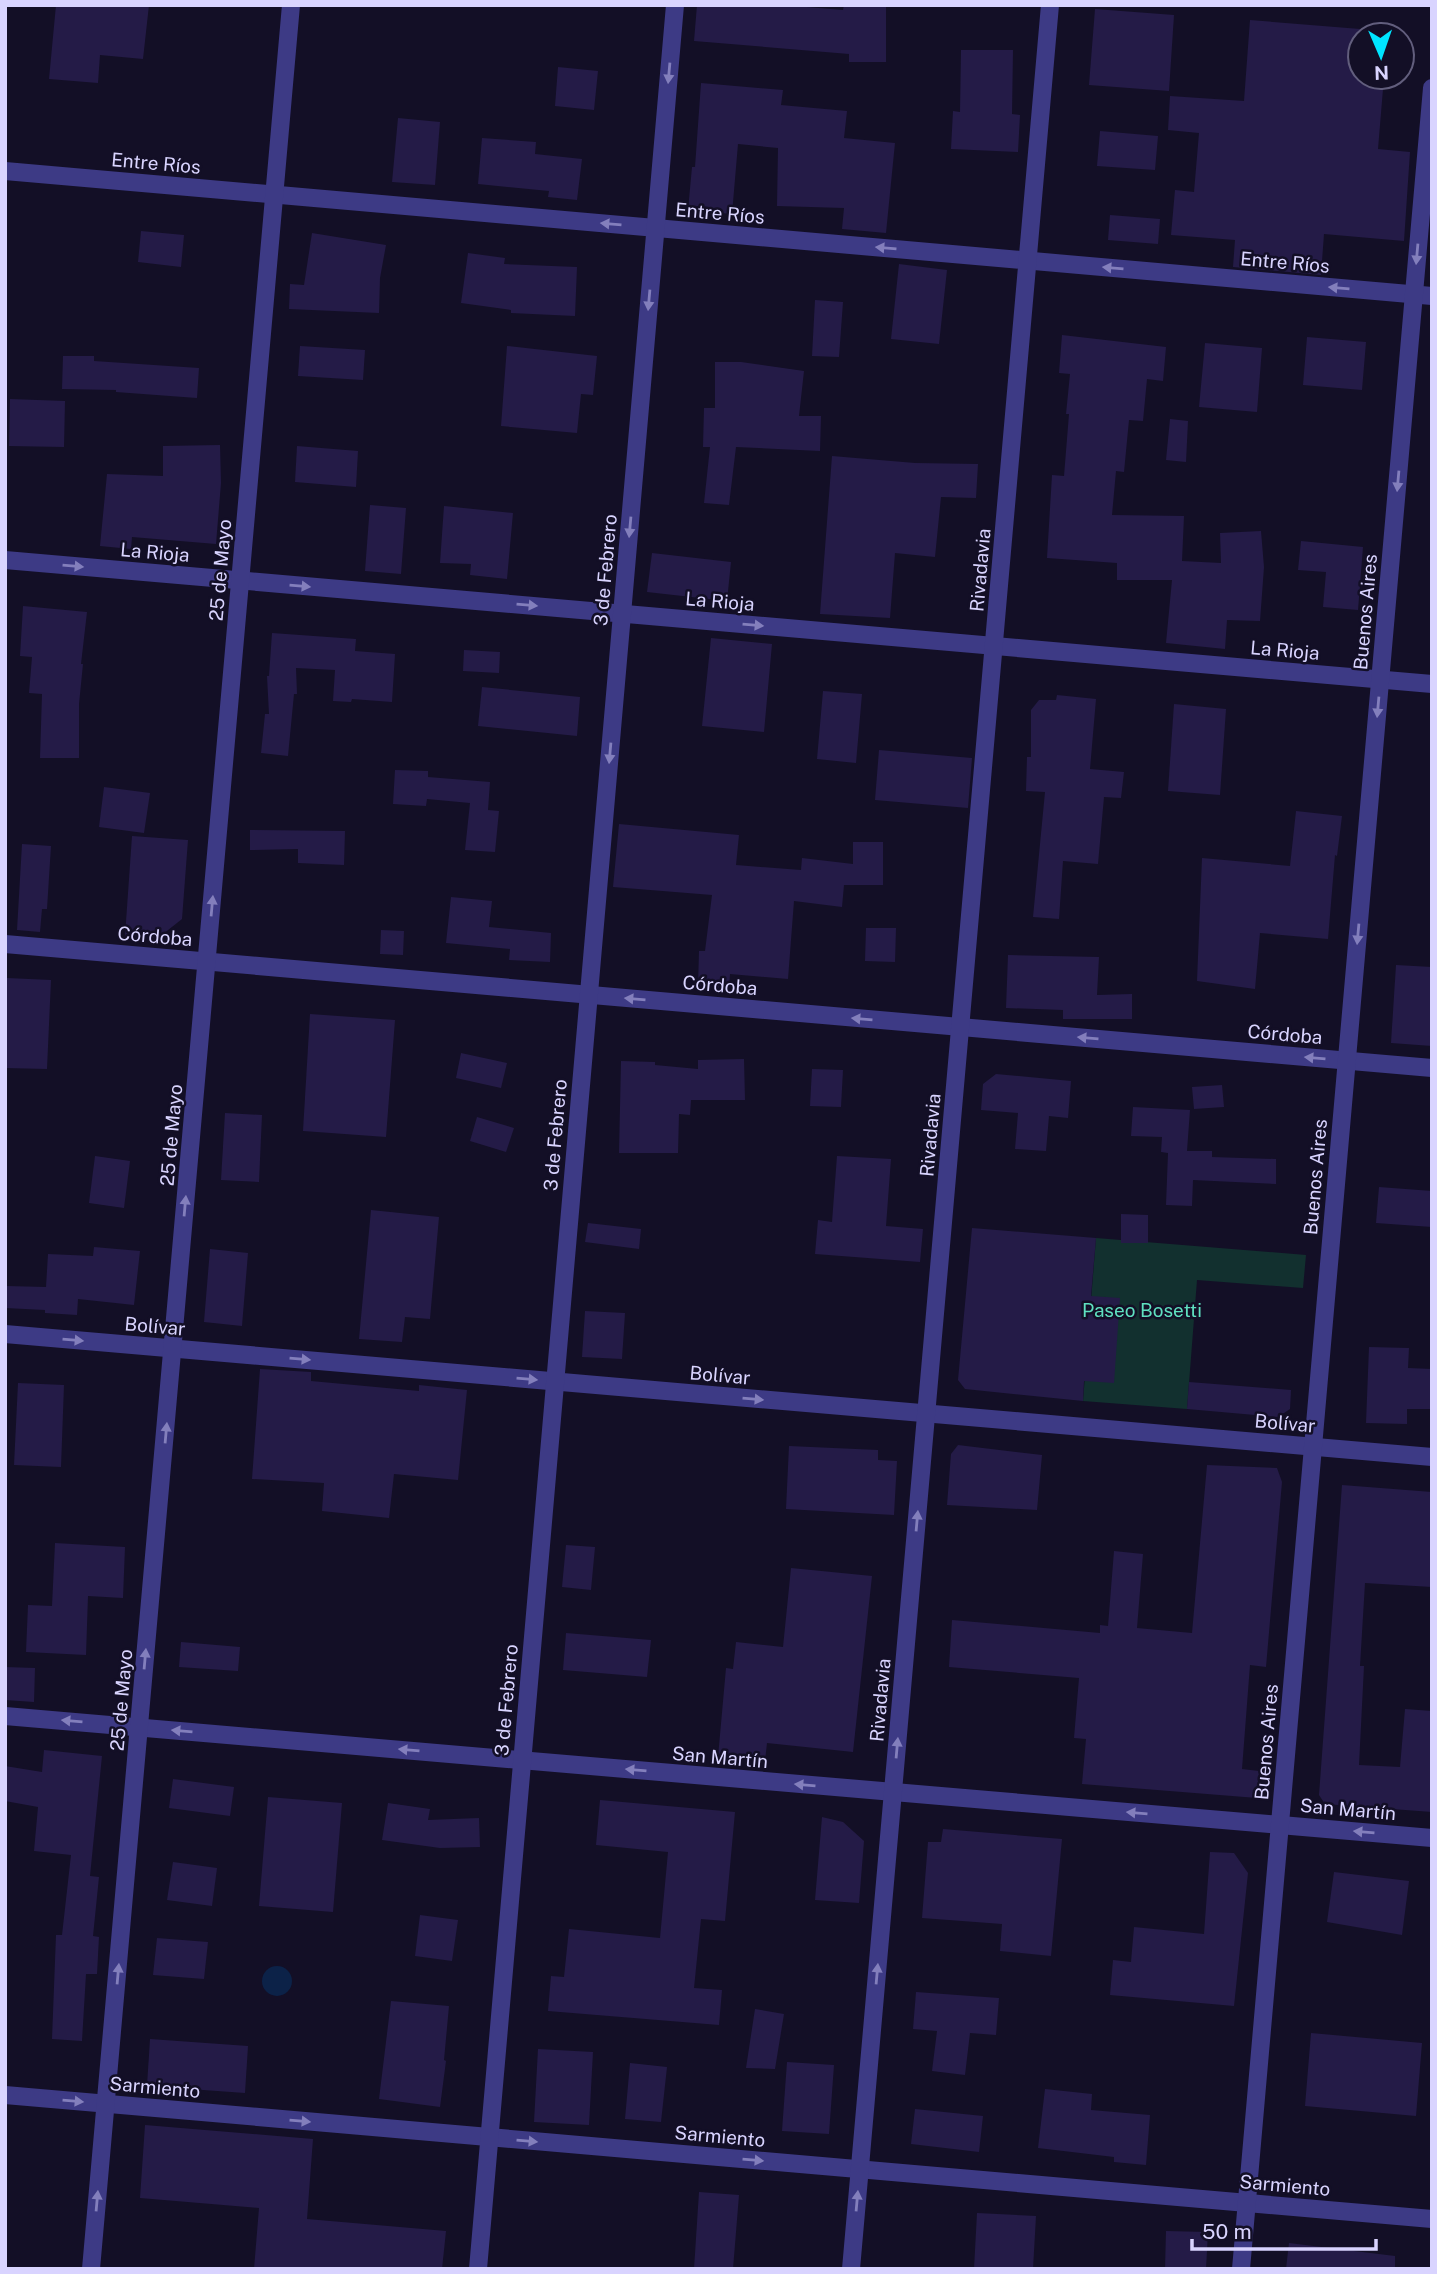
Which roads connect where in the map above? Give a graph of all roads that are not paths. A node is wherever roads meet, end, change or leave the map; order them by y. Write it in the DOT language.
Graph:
graph roads {
  1 [pos="292,5"];
  2 [pos="675,5"];
  3 [pos="1051,5"];
  4 [pos="1432,88"];
  5 [pos="5,171"];
  6 [pos="275,195"];
  7 [pos="655,228"];
  8 [pos="1028,261"];
  9 [pos="1423,295"];
  10 [pos="5,560"];
  11 [pos="241,580"];
  12 [pos="622,613"];
  13 [pos="994,646"];
  14 [pos="1380,679"];
  15 [pos="1432,684"];
  16 [pos="5,944"];
  17 [pos="207,962"];
  18 [pos="589,995"];
  19 [pos="960,1027"];
  20 [pos="1347,1060"];
  21 [pos="1432,1068"];
  22 [pos="5,1334"];
  23 [pos="173,1348"];
  24 [pos="555,1382"];
  25 [pos="926,1414"];
  26 [pos="1313,1447"];
  27 [pos="1432,1457"];
  28 [pos="5,1716"];
  29 [pos="139,1727"];
  30 [pos="522,1760"];
  31 [pos="892,1793"];
  32 [pos="1280,1824"];
  33 [pos="1432,1838"];
  34 [pos="5,2095"];
  35 [pos="106,2104"];
  36 [pos="489,2137"];
  37 [pos="860,2169"];
  38 [pos="1247,2203"];
  39 [pos="1432,2219"];
  40 [pos="91,2269"];
  41 [pos="478,2269"];
  42 [pos="851,2269"];
  43 [pos="1241,2269"];
  1 -- 6 [label="street, 25 de Mayo"];
  2 -- 7 [label="street, 3 de Febrero, one-way"];
  3 -- 8 [label="street, Rivadavia"];
  4 -- 9 [label="street, Buenos Aires, one-way"];
  5 -- 6 [label="street, Entre Ríos"];
  7 -- 6 [label="street, Entre Ríos, one-way"];
  6 -- 11 [label="street, 25 de Mayo"];
  8 -- 7 [label="street, Entre Ríos, one-way"];
  7 -- 12 [label="street, 3 de Febrero, one-way"];
  9 -- 8 [label="street, Entre Ríos, one-way"];
  8 -- 13 [label="street, Rivadavia"];
  9 -- 14 [label="street, Buenos Aires, one-way"];
  10 -- 11 [label="street, La Rioja, one-way"];
  11 -- 12 [label="street, La Rioja, one-way"];
  17 -- 11 [label="street, 25 de Mayo, one-way"];
  12 -- 13 [label="street, La Rioja, one-way"];
  12 -- 18 [label="street, 3 de Febrero, one-way"];
  13 -- 14 [label="street, La Rioja"];
  13 -- 19 [label="street, Rivadavia"];
  14 -- 15 [label="street, La Rioja"];
  14 -- 20 [label="street, Buenos Aires, one-way"];
  16 -- 17 [label="street, Córdoba"];
  17 -- 18 [label="street, Córdoba"];
  23 -- 17 [label="street, 25 de Mayo, one-way"];
  19 -- 18 [label="street, Córdoba, one-way"];
  18 -- 24 [label="street, 3 de Febrero"];
  20 -- 19 [label="street, Córdoba, one-way"];
  19 -- 25 [label="street, Rivadavia"];
  20 -- 21 [label="street, Córdoba"];
  20 -- 26 [label="street, Buenos Aires"];
  22 -- 23 [label="street, Bolívar, one-way"];
  23 -- 24 [label="street, Bolívar, one-way"];
  29 -- 23 [label="street, 25 de Mayo, one-way"];
  24 -- 25 [label="street, Bolívar, one-way"];
  24 -- 30 [label="street, 3 de Febrero"];
  25 -- 26 [label="street, Bolívar"];
  31 -- 25 [label="street, Rivadavia, one-way"];
  26 -- 27 [label="street, Bolívar"];
  26 -- 32 [label="street, Buenos Aires"];
  29 -- 28 [label="street, San Martín, one-way"];
  30 -- 29 [label="street, San Martín, one-way"];
  35 -- 29 [label="street, 25 de Mayo, one-way"];
  31 -- 30 [label="street, San Martín, one-way"];
  30 -- 36 [label="street, 3 de Febrero"];
  32 -- 31 [label="street, San Martín, one-way"];
  37 -- 31 [label="street, Rivadavia, one-way"];
  33 -- 32 [label="street, San Martín, one-way"];
  32 -- 38 [label="street, Buenos Aires"];
  34 -- 35 [label="street, Sarmiento, one-way"];
  35 -- 36 [label="street, Sarmiento, one-way"];
  40 -- 35 [label="street, 25 de Mayo, one-way"];
  36 -- 37 [label="street, Sarmiento, one-way"];
  36 -- 41 [label="street, 3 de Febrero"];
  37 -- 38 [label="street, Sarmiento"];
  42 -- 37 [label="street, Rivadavia, one-way"];
  38 -- 39 [label="street, Sarmiento"];
  38 -- 43 [label="street, Buenos Aires"];
}
